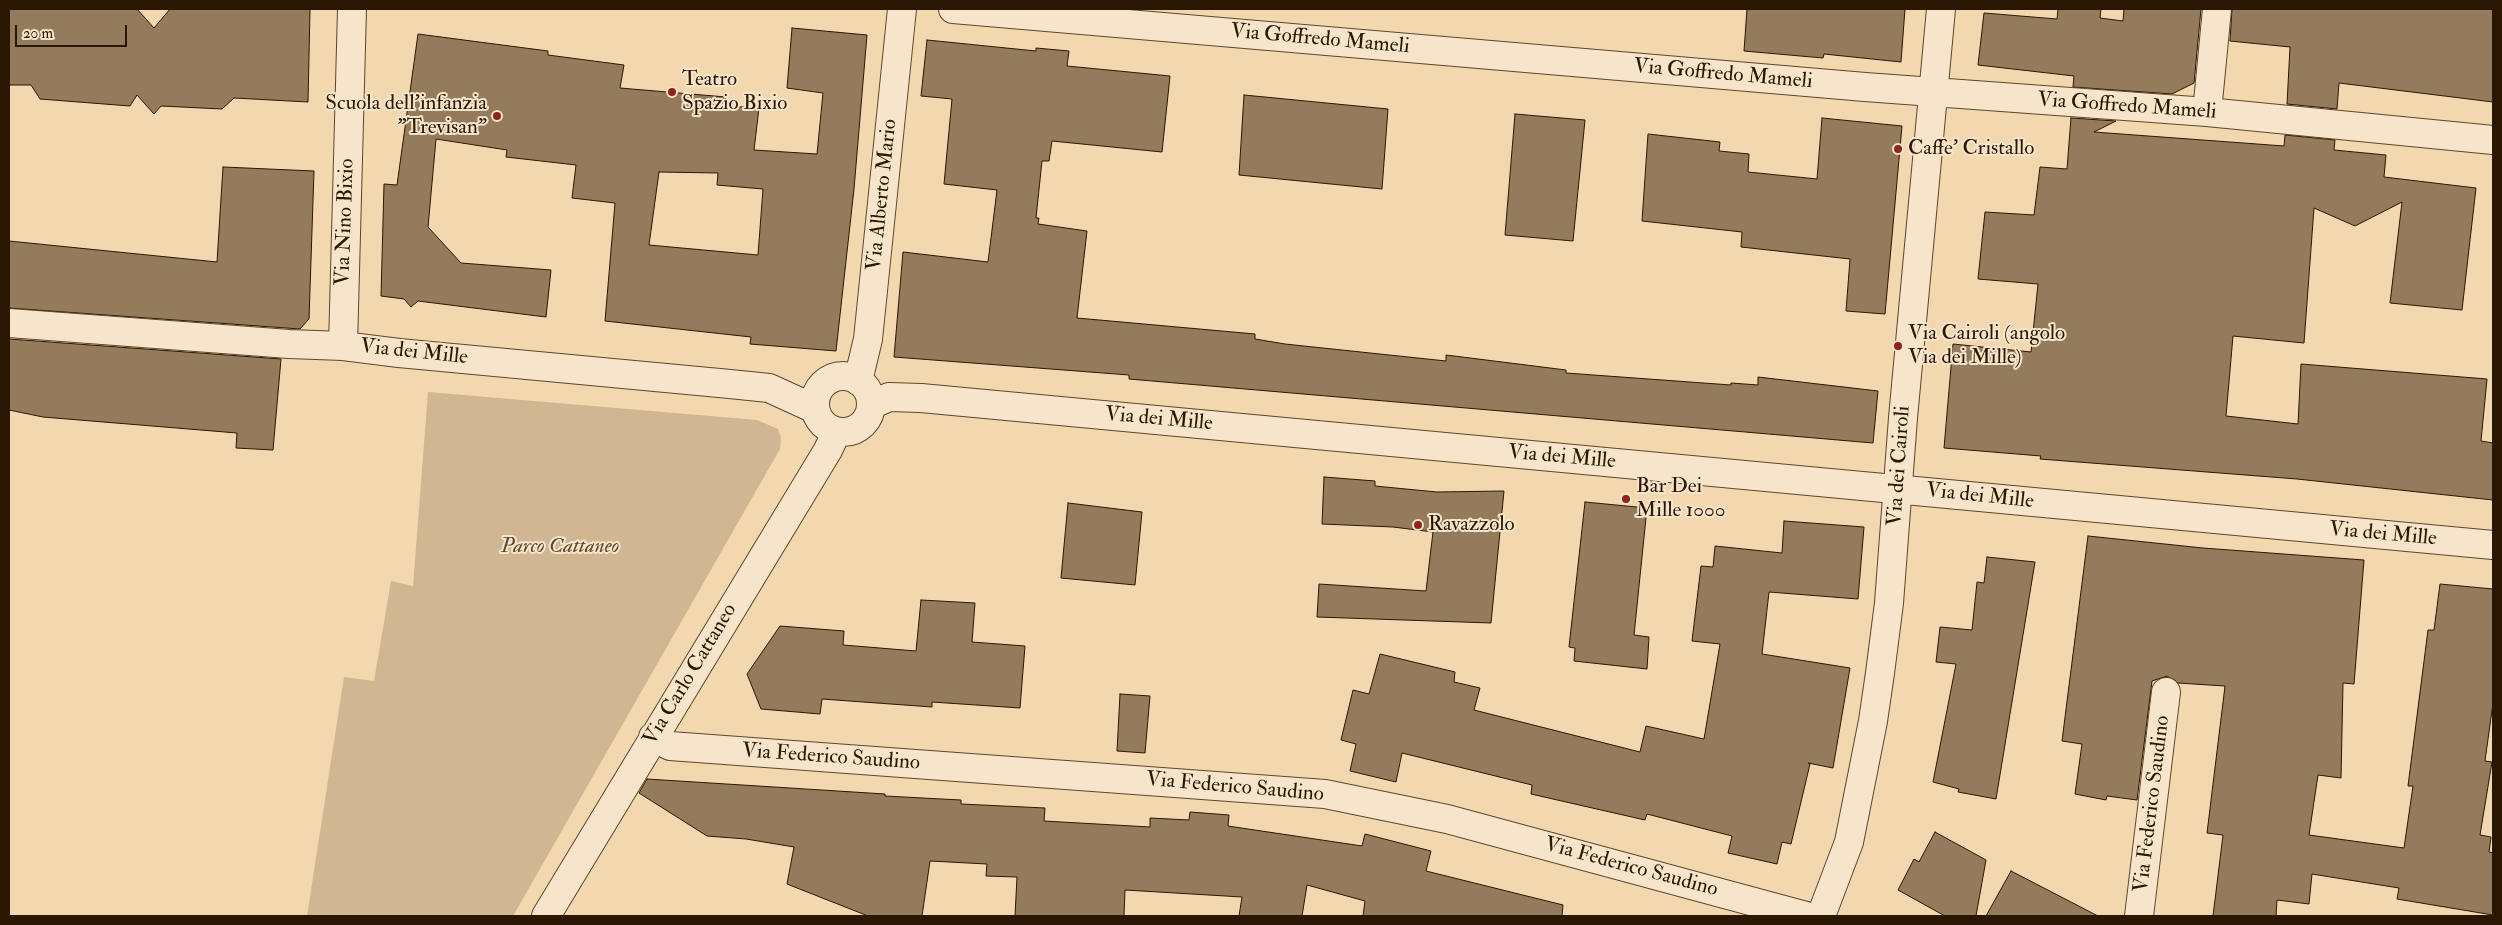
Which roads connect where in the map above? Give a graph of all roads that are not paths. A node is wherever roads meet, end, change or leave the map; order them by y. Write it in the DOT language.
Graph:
graph roads {
  1 [pos="352,9"];
  2 [pos="902,9"];
  3 [pos="953,9"];
  4 [pos="1941,9"];
  5 [pos="2217,9"];
  6 [pos="1933,93"];
  7 [pos="2207,112"];
  8 [pos="2493,140"];
  9 [pos="9,323"];
  10 [pos="343,346"];
  11 [pos="858,381"];
  12 [pos="871,405"];
  13 [pos="815,409"];
  14 [pos="836,433"];
  15 [pos="1898,489"];
  16 [pos="2493,545"];
  17 [pos="2166,692"];
  18 [pos="653,738"];
  19 [pos="546,916"];
  20 [pos="1806,916"];
  21 [pos="1821,916"];
  22 [pos="2139,916"];
  1 -- 10 [label="street, Via Nino Bixio"];
  2 -- 11 [label="street, Via Alberto Mario"];
  3 -- 6 [label="street, Via Goffredo Mameli"];
  4 -- 6 [label="street, Via dei Cairoli"];
  5 -- 7 [label="street"];
  6 -- 7 [label="street, Via Goffredo Mameli"];
  6 -- 15 [label="street, Via dei Cairoli"];
  7 -- 8 [label="street, Via Goffredo Mameli"];
  9 -- 10 [label="street, Via dei Mille"];
  10 -- 13 [label="street, Via dei Mille"];
  11 -- 12 [label="street"];
  11 -- 13 [label="street"];
  12 -- 14 [label="street"];
  12 -- 15 [label="street, Via dei Mille"];
  13 -- 14 [label="street"];
  14 -- 18 [label="street, Via Carlo Cattaneo"];
  15 -- 16 [label="street, Via dei Mille"];
  15 -- 21 [label="street, Via dei Cairoli"];
  17 -- 22 [label="street, Via Federico Saudino"];
  18 -- 19 [label="street, Via Carlo Cattaneo"];
  18 -- 20 [label="street, Via Federico Saudino"];
}
